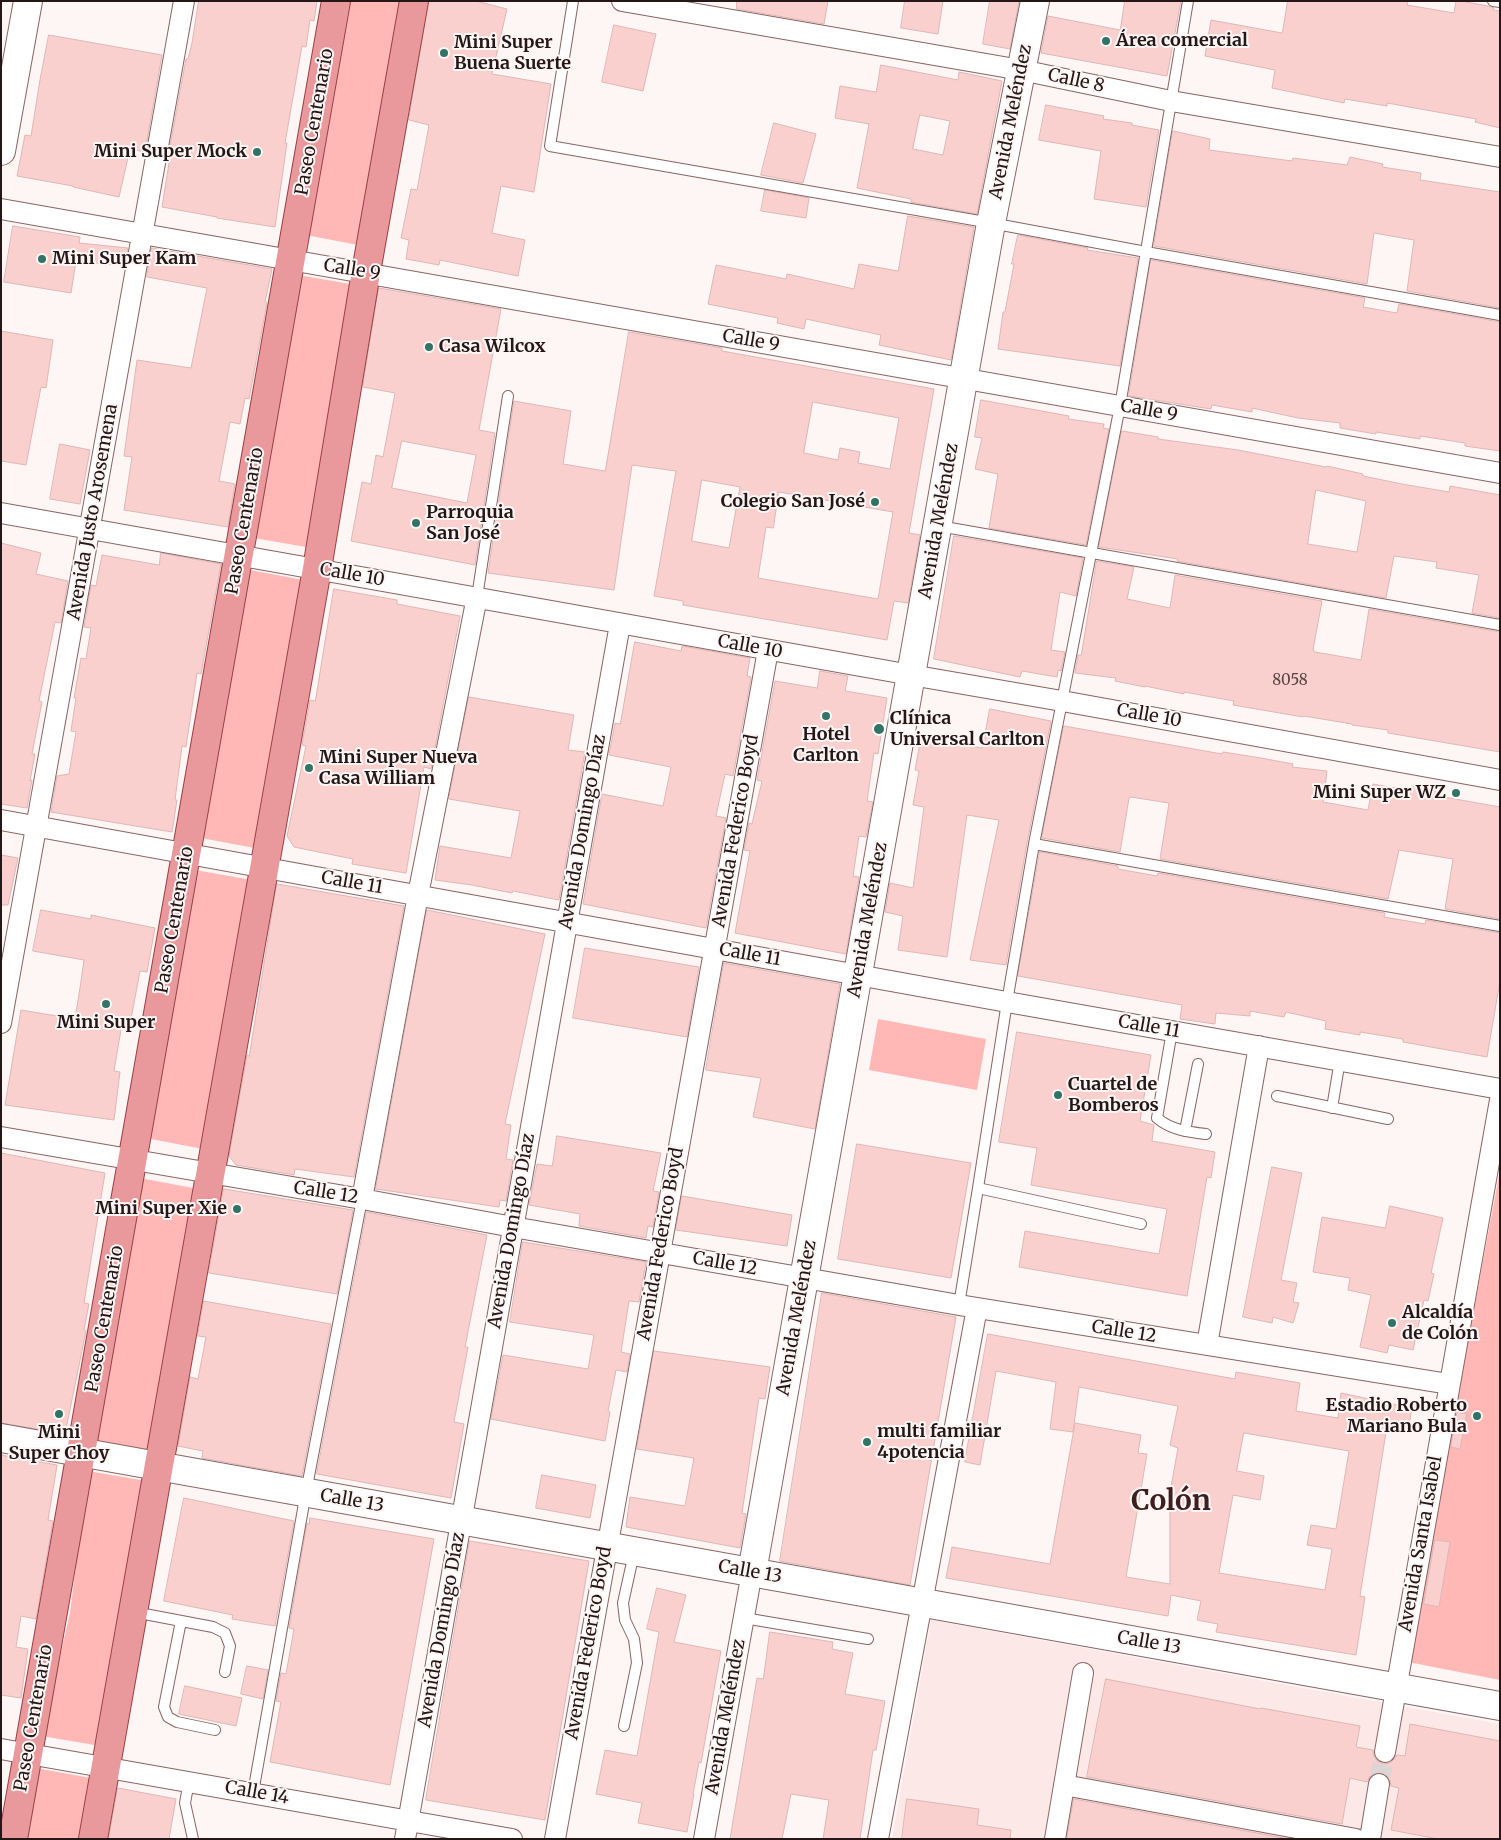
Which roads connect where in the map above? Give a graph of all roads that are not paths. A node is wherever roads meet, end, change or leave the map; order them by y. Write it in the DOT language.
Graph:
graph roads {
  1 [pos="28,1"];
  2 [pos="184,1"];
  3 [pos="336,1"];
  4 [pos="414,1"];
  5 [pos="573,1"];
  6 [pos="622,1"];
  7 [pos="1035,1"];
  8 [pos="1188,1"];
  9 [pos="1493,1"];
  10 [pos="1500,2"];
  11 [pos="1021,70"];
  12 [pos="1171,101"];
  13 [pos="1,151"];
  14 [pos="1500,157"];
  15 [pos="1,209"];
  16 [pos="991,223"];
  17 [pos="142,234"];
  18 [pos="1146,252"];
  19 [pos="291,260"];
  20 [pos="366,272"];
  21 [pos="1500,315"];
  22 [pos="964,379"];
  23 [pos="508,396"];
  24 [pos="1120,406"];
  25 [pos="1500,473"];
  26 [pos="1,513"];
  27 [pos="938,526"];
  28 [pos="90,529"];
  29 [pos="1091,553"];
  30 [pos="239,556"];
  31 [pos="317,569"];
  32 [pos="477,597"];
  33 [pos="620,624"];
  34 [pos="1500,625"];
  35 [pos="768,650"];
  36 [pos="911,676"];
  37 [pos="1062,700"];
  38 [pos="1500,780"];
  39 [pos="1,820"];
  40 [pos="36,826"];
  41 [pos="1034,844"];
  42 [pos="187,853"];
  43 [pos="264,867"];
  44 [pos="418,895"];
  45 [pos="567,922"];
  46 [pos="1500,926"];
  47 [pos="714,948"];
  48 [pos="858,974"];
  49 [pos="1006,1002"];
  50 [pos="1,1022"];
  51 [pos="1172,1031"];
  52 [pos="1259,1046"];
  53 [pos="1340,1060"];
  54 [pos="1198,1064"];
  55 [pos="1500,1089"];
  56 [pos="1277,1096"];
  57 [pos="1500,1100"];
  58 [pos="1332,1108"];
  59 [pos="1388,1119"];
  60 [pos="1185,1131"];
  61 [pos="1206,1134"];
  62 [pos="1,1137"];
  63 [pos="133,1160"];
  64 [pos="210,1174"];
  65 [pos="978,1188"];
  66 [pos="362,1199"];
  67 [pos="1141,1224"];
  68 [pos="513,1227"];
  69 [pos="660,1253"];
  70 [pos="804,1278"];
  71 [pos="968,1307"];
  72 [pos="1207,1345"];
  73 [pos="1449,1384"];
  74 [pos="1,1438"];
  75 [pos="82,1452"];
  76 [pos="159,1466"];
  77 [pos="306,1492"];
  78 [pos="461,1520"];
  79 [pos="606,1547"];
  80 [pos="634,1552"];
  81 [pos="752,1572"];
  82 [pos="922,1602"];
  83 [pos="133,1612"];
  84 [pos="744,1618"];
  85 [pos="181,1621"];
  86 [pos="868,1639"];
  87 [pos="225,1672"];
  88 [pos="1083,1673"];
  89 [pos="1396,1687"];
  90 [pos="1500,1706"];
  91 [pos="624,1726"];
  92 [pos="215,1730"];
  93 [pos="1,1749"];
  94 [pos="1385,1752"];
  95 [pos="28,1754"];
  96 [pos="106,1767"];
  97 [pos="189,1781"];
  98 [pos="1379,1784"];
  99 [pos="1064,1785"];
  100 [pos="253,1793"];
  101 [pos="406,1829"];
  102 [pos="13,1839"];
  103 [pos="93,1839"];
  104 [pos="193,1839"];
  105 [pos="512,1839"];
  106 [pos="555,1839"];
  107 [pos="704,1839"];
  108 [pos="878,1839"];
  109 [pos="1055,1839"];
  110 [pos="1356,1839"];
  111 [pos="1370,1839"];
  1 -- 13 [label="main road"];
  2 -- 17 [label="street, Avenida Justo Arosemena"];
  3 -- 19 [label="main road, Paseo Centenario"];
  4 -- 20 [label="main road"];
  5 -- 16 [label="lane"];
  6 -- 11 [label="street, Calle 8"];
  7 -- 11 [label="main road, Avenida Meléndez"];
  8 -- 12 [label="lane"];
  9 -- 10 [label="lane"];
  11 -- 12 [label="street, Calle 8"];
  11 -- 16 [label="main road, Avenida Meléndez"];
  12 -- 14 [label="street, Calle 8"];
  12 -- 18 [label="lane"];
  15 -- 17 [label="street, Calle 9"];
  16 -- 18 [label="lane"];
  16 -- 22 [label="main road, Avenida Meléndez"];
  17 -- 19 [label="street, Calle 9"];
  17 -- 28 [label="street, Avenida Justo Arosemena"];
  18 -- 21 [label="lane"];
  18 -- 24 [label="lane"];
  19 -- 20 [label="street, Calle 9"];
  19 -- 30 [label="main road, Paseo Centenario"];
  20 -- 22 [label="street, Calle 9"];
  20 -- 31 [label="main road"];
  22 -- 24 [label="street, Calle 9"];
  22 -- 27 [label="main road, Avenida Meléndez"];
  23 -- 32 [label="lane"];
  24 -- 25 [label="street, Calle 9"];
  24 -- 29 [label="lane"];
  26 -- 28 [label="street, Calle 10"];
  27 -- 29 [label="lane"];
  27 -- 36 [label="main road, Avenida Meléndez"];
  28 -- 30 [label="street, Calle 10"];
  28 -- 40 [label="street, Avenida Justo Arosemena"];
  29 -- 34 [label="lane"];
  29 -- 37 [label="lane"];
  30 -- 31 [label="street, Calle 10"];
  30 -- 42 [label="main road, Paseo Centenario"];
  31 -- 32 [label="street, Calle 10"];
  31 -- 43 [label="main road"];
  32 -- 33 [label="street, Calle 10"];
  32 -- 44 [label="street"];
  33 -- 35 [label="street, Calle 10"];
  33 -- 45 [label="street, Avenida Domingo Díaz"];
  35 -- 36 [label="street, Calle 10"];
  35 -- 47 [label="street, Avenida Federico Boyd"];
  36 -- 37 [label="street, Calle 10"];
  36 -- 48 [label="main road, Avenida Meléndez"];
  37 -- 38 [label="street, Calle 10"];
  37 -- 41 [label="lane"];
  39 -- 40 [label="street, Calle 11"];
  40 -- 42 [label="street, Calle 11"];
  40 -- 50 [label="street, Avenida Justo Arosemena"];
  41 -- 46 [label="lane"];
  41 -- 49 [label="lane"];
  42 -- 43 [label="street, Calle 11"];
  42 -- 63 [label="main road, Paseo Centenario"];
  43 -- 44 [label="street, Calle 11"];
  43 -- 64 [label="main road"];
  44 -- 45 [label="street, Calle 11"];
  44 -- 66 [label="street"];
  45 -- 47 [label="street, Calle 11"];
  45 -- 68 [label="street, Avenida Domingo Díaz"];
  47 -- 48 [label="street, Calle 11"];
  47 -- 69 [label="street, Avenida Federico Boyd"];
  48 -- 49 [label="street, Calle 11"];
  48 -- 70 [label="main road, Avenida Meléndez"];
  49 -- 51 [label="street, Calle 11"];
  49 -- 65 [label="lane"];
  51 -- 52 [label="street, Calle 11"];
  51 -- 60 [label="lane"];
  52 -- 53 [label="street, Calle 11"];
  52 -- 72 [label="street"];
  53 -- 55 [label="street, Calle 11"];
  53 -- 58 [label="lane"];
  54 -- 60 [label="lane"];
  56 -- 58 [label="lane"];
  57 -- 73 [label="street, Avenida Santa Isabel"];
  58 -- 59 [label="lane"];
  60 -- 61 [label="lane"];
  62 -- 63 [label="street, Calle 12"];
  63 -- 64 [label="street, Calle 12"];
  63 -- 75 [label="main road, Paseo Centenario"];
  64 -- 66 [label="street, Calle 12"];
  64 -- 76 [label="main road"];
  65 -- 67 [label="lane"];
  65 -- 71 [label="lane"];
  66 -- 68 [label="street, Calle 12"];
  66 -- 77 [label="lane"];
  68 -- 69 [label="street, Calle 12"];
  68 -- 78 [label="street, Avenida Domingo Díaz"];
  69 -- 70 [label="street, Calle 12"];
  69 -- 79 [label="street, Avenida Federico Boyd"];
  70 -- 71 [label="street, Calle 12"];
  70 -- 81 [label="main road, Avenida Meléndez"];
  71 -- 72 [label="street, Calle 12"];
  71 -- 82 [label="street"];
  72 -- 73 [label="street, Calle 12"];
  73 -- 89 [label="street, Avenida Santa Isabel"];
  74 -- 75 [label="main road, Calle 13"];
  75 -- 76 [label="main road, Calle 13"];
  75 -- 95 [label="main road, Paseo Centenario"];
  76 -- 77 [label="main road, Calle 13"];
  76 -- 83 [label="main road"];
  77 -- 78 [label="main road, Calle 13"];
  77 -- 100 [label="lane"];
  78 -- 79 [label="main road, Calle 13"];
  78 -- 101 [label="street, Avenida Domingo Díaz"];
  79 -- 80 [label="main road, Calle 13"];
  79 -- 106 [label="street, Avenida Federico Boyd"];
  80 -- 81 [label="main road, Calle 13"];
  80 -- 91 [label="lane"];
  81 -- 82 [label="main road, Calle 13"];
  81 -- 84 [label="street, Avenida Meléndez"];
  82 -- 89 [label="main road, Calle 13"];
  82 -- 108 [label="street"];
  83 -- 85 [label="lane"];
  83 -- 96 [label="main road"];
  84 -- 86 [label="lane"];
  84 -- 107 [label="street, Avenida Meléndez"];
  85 -- 87 [label="lane"];
  85 -- 92 [label="lane"];
  88 -- 99 [label="street"];
  89 -- 90 [label="main road, Calle 13"];
  89 -- 94 [label="street, Avenida Santa Isabel"];
  93 -- 95 [label="street, Calle 14"];
  95 -- 96 [label="street, Calle 14"];
  95 -- 102 [label="main road, Paseo Centenario"];
  96 -- 97 [label="street, Calle 14"];
  96 -- 103 [label="main road"];
  97 -- 100 [label="street, Calle 14"];
  97 -- 104 [label="lane"];
  98 -- 111 [label="street"];
  99 -- 109 [label="street"];
  99 -- 110 [label="street"];
  100 -- 101 [label="street, Calle 14"];
  101 -- 105 [label="street, Calle 14"];
}
